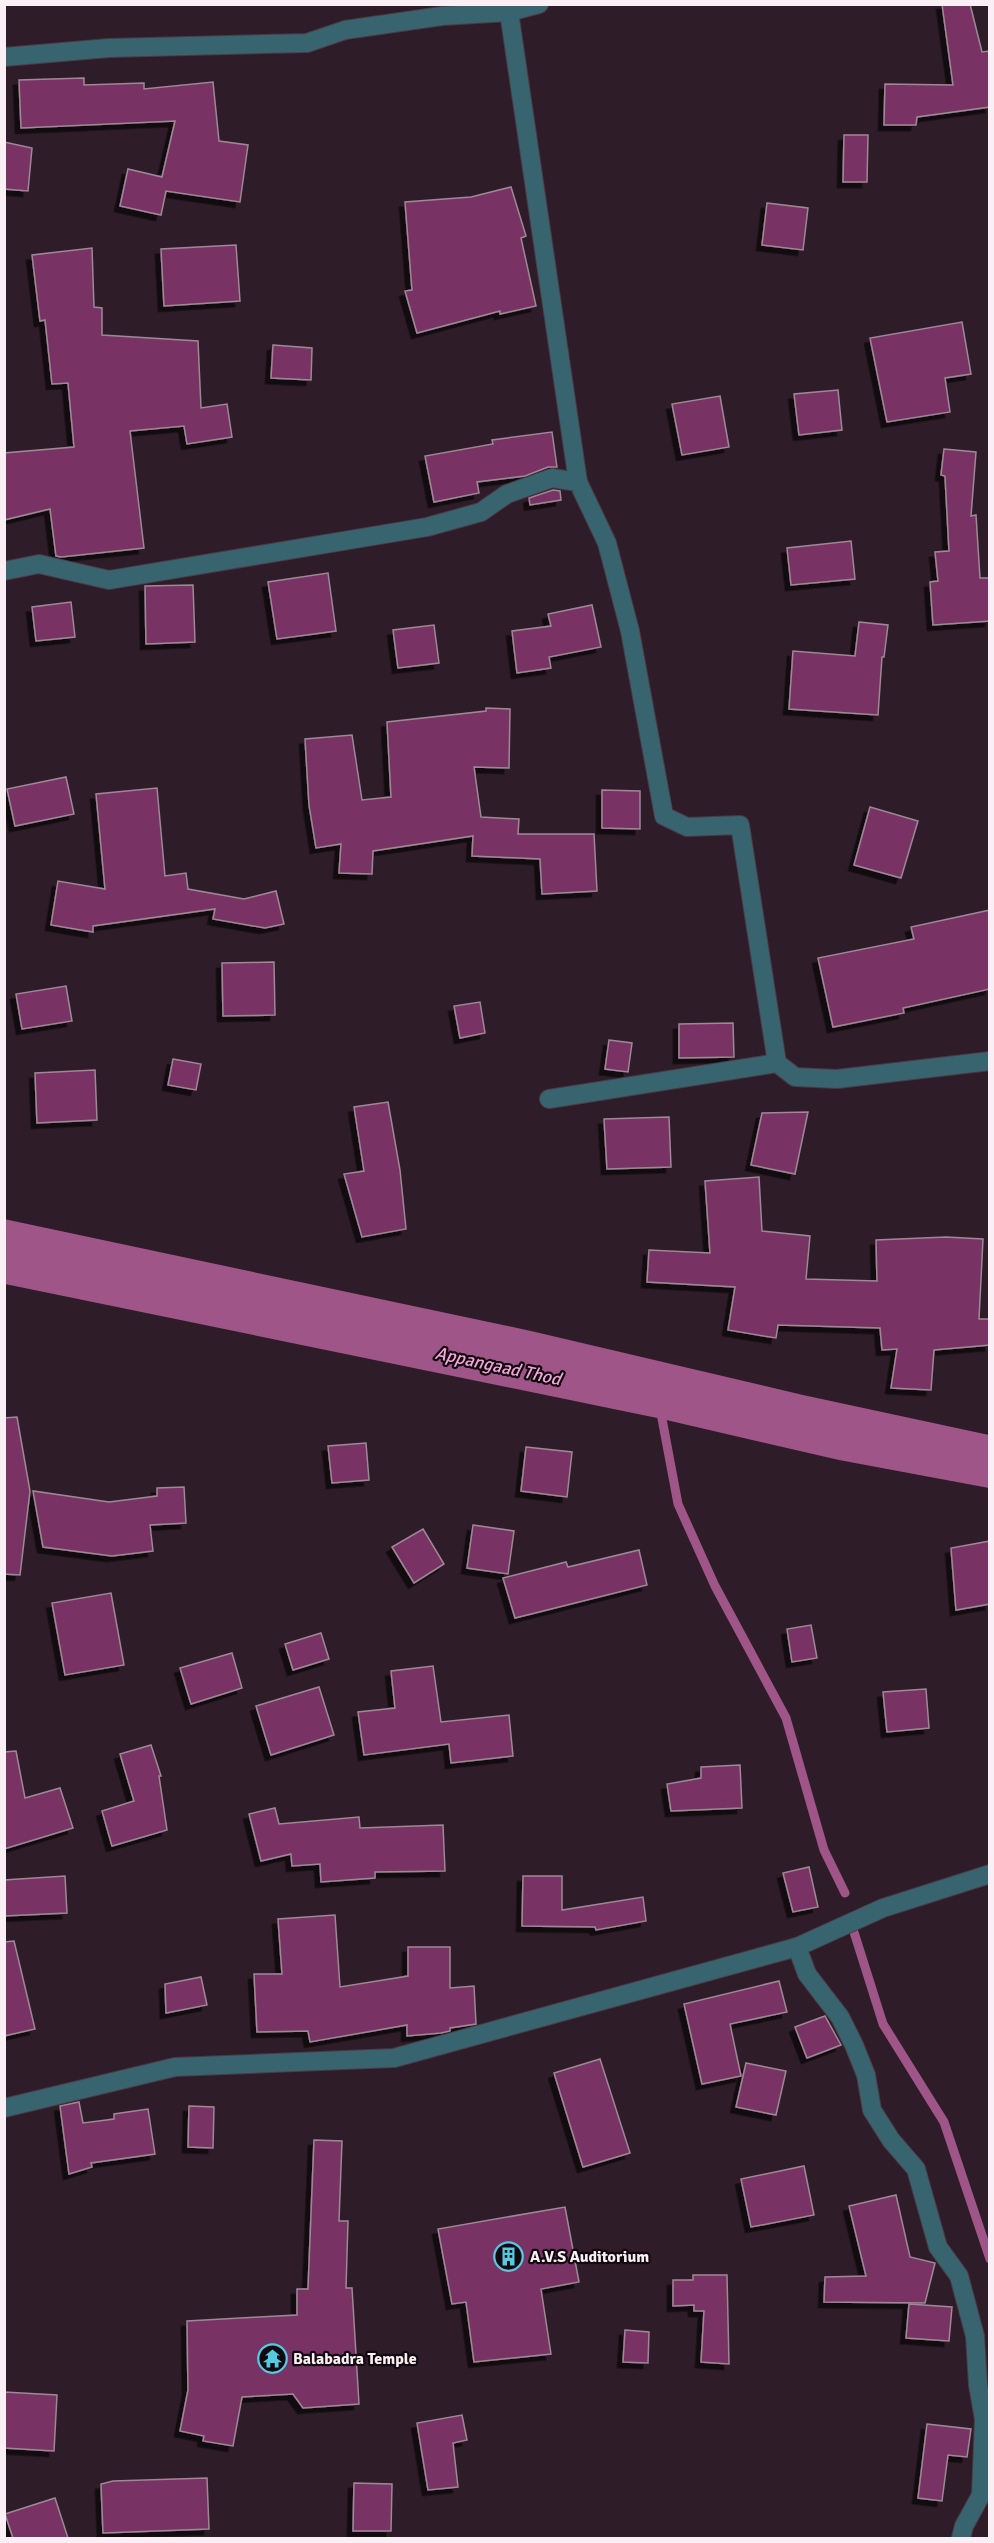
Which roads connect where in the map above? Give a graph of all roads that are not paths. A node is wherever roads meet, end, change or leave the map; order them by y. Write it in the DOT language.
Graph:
graph roads {
  1 [pos="539,4"];
  2 [pos="509,12"];
  3 [pos="4,57"];
  4 [pos="578,482"];
  5 [pos="4,571"];
  6 [pos="990,1061"];
  7 [pos="777,1063"];
  8 [pos="549,1099"];
  9 [pos="990,1874"];
  10 [pos="796,1947"];
  11 [pos="4,2108"];
  12 [pos="961,2538"];
  1 -- 2 [label="street"];
  2 -- 3 [label="street"];
  2 -- 4 [label="street"];
  4 -- 5 [label="street"];
  4 -- 7 [label="street"];
  6 -- 7 [label="street"];
  7 -- 8 [label="street"];
  9 -- 10 [label="street"];
  10 -- 11 [label="street"];
  10 -- 12 [label="street"];
}
